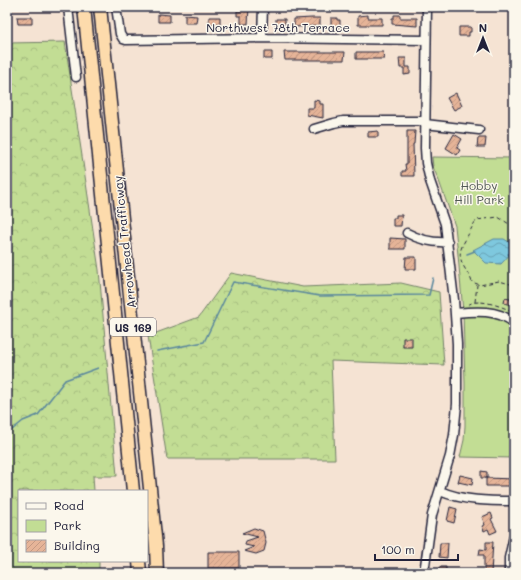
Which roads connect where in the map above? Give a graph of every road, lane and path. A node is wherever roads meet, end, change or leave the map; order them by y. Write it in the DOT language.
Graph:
graph roads {
  1 [pos="68,7"];
  2 [pos="84,7"];
  3 [pos="100,7"];
  4 [pos="116,7"];
  5 [pos="263,7"];
  6 [pos="427,7"];
  7 [pos="262,38"];
  8 [pos="426,40"];
  9 [pos="76,77"];
  10 [pos="425,122"];
  11 [pos="314,129"];
  12 [pos="479,130"];
  13 [pos="514,227"];
  14 [pos="407,233"];
  15 [pos="448,242"];
  16 [pos="477,285"];
  17 [pos="514,285"];
  18 [pos="475,302"];
  19 [pos="464,306"];
  20 [pos="514,312"];
  21 [pos="455,313"];
  22 [pos="514,323"];
  23 [pos="133,490"];
  24 [pos="440,492"];
  25 [pos="514,500"];
  26 [pos="514,536"];
  27 [pos="139,562"];
  28 [pos="140,573"];
  29 [pos="157,573"];
  30 [pos="424,573"];
  31 [pos="508,573"];
  1 -- 9 [label="street"];
  2 -- 23 [label="highway, Arrowhead Trafficway / US 169"];
  3 -- 29 [label="highway, Arrowhead Trafficway / US 169"];
  4 -- 7 [label="street, Northwest 78th Terrace"];
  5 -- 7 [label="street"];
  6 -- 8 [label="street"];
  7 -- 8 [label="street, Northwest 78th Terrace"];
  8 -- 10 [label="street"];
  10 -- 11 [label="street"];
  10 -- 12 [label="street"];
  10 -- 15 [label="street"];
  13 -- 16 [label="path"];
  14 -- 15 [label="street"];
  15 -- 21 [label="street"];
  16 -- 17 [label="path"];
  16 -- 18 [label="path"];
  18 -- 19 [label="path"];
  18 -- 20 [label="path"];
  21 -- 22 [label="street"];
  21 -- 24 [label="street"];
  24 -- 25 [label="street"];
  24 -- 30 [label="street"];
  26 -- 31 [label="street"];
  27 -- 28 [label="highway"];
}
